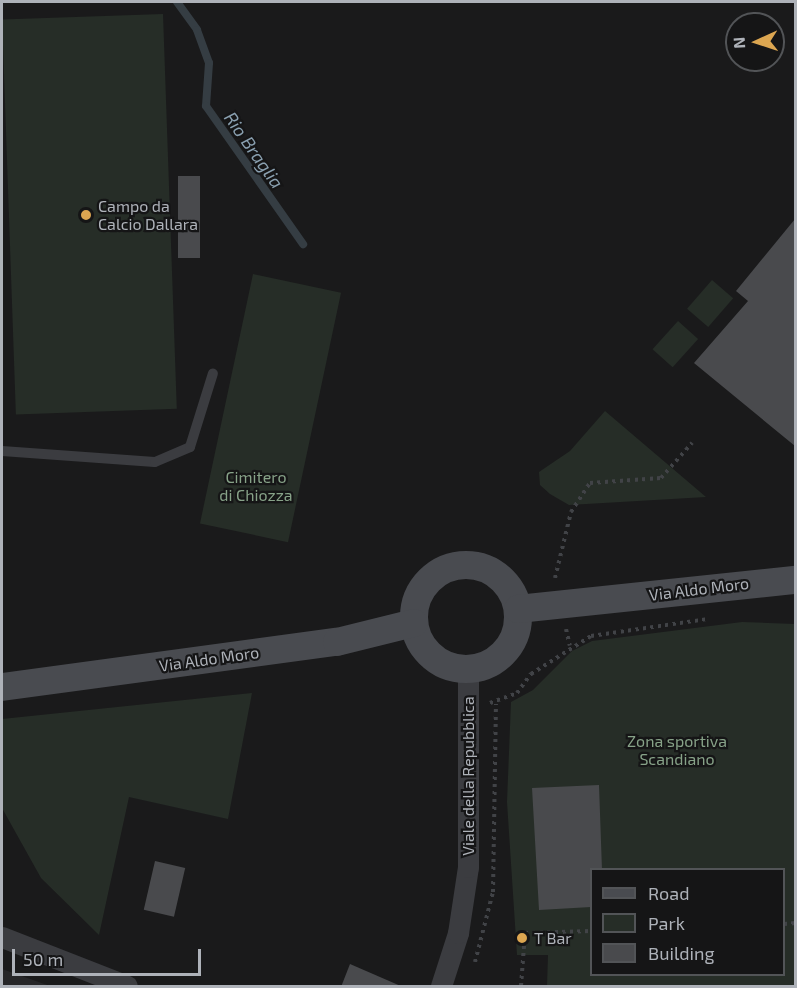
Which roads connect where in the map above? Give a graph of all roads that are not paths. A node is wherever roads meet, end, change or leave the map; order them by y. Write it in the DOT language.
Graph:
graph roads {
  1 [pos="213,373"];
  2 [pos="2,451"];
  3 [pos="788,578"];
  4 [pos="518,609"];
  5 [pos="414,623"];
  6 [pos="468,670"];
  7 [pos="2,687"];
  8 [pos="2,937"];
  9 [pos="127,987"];
  10 [pos="441,987"];
  1 -- 2 [label="lane"];
  3 -- 4 [label="main road, Via Aldo Moro"];
  4 -- 5 [label="main road"];
  4 -- 6 [label="main road"];
  5 -- 6 [label="main road"];
  5 -- 7 [label="main road, Via Aldo Moro"];
  6 -- 10 [label="street, Viale della Repubblica"];
  8 -- 9 [label="street"];
}
